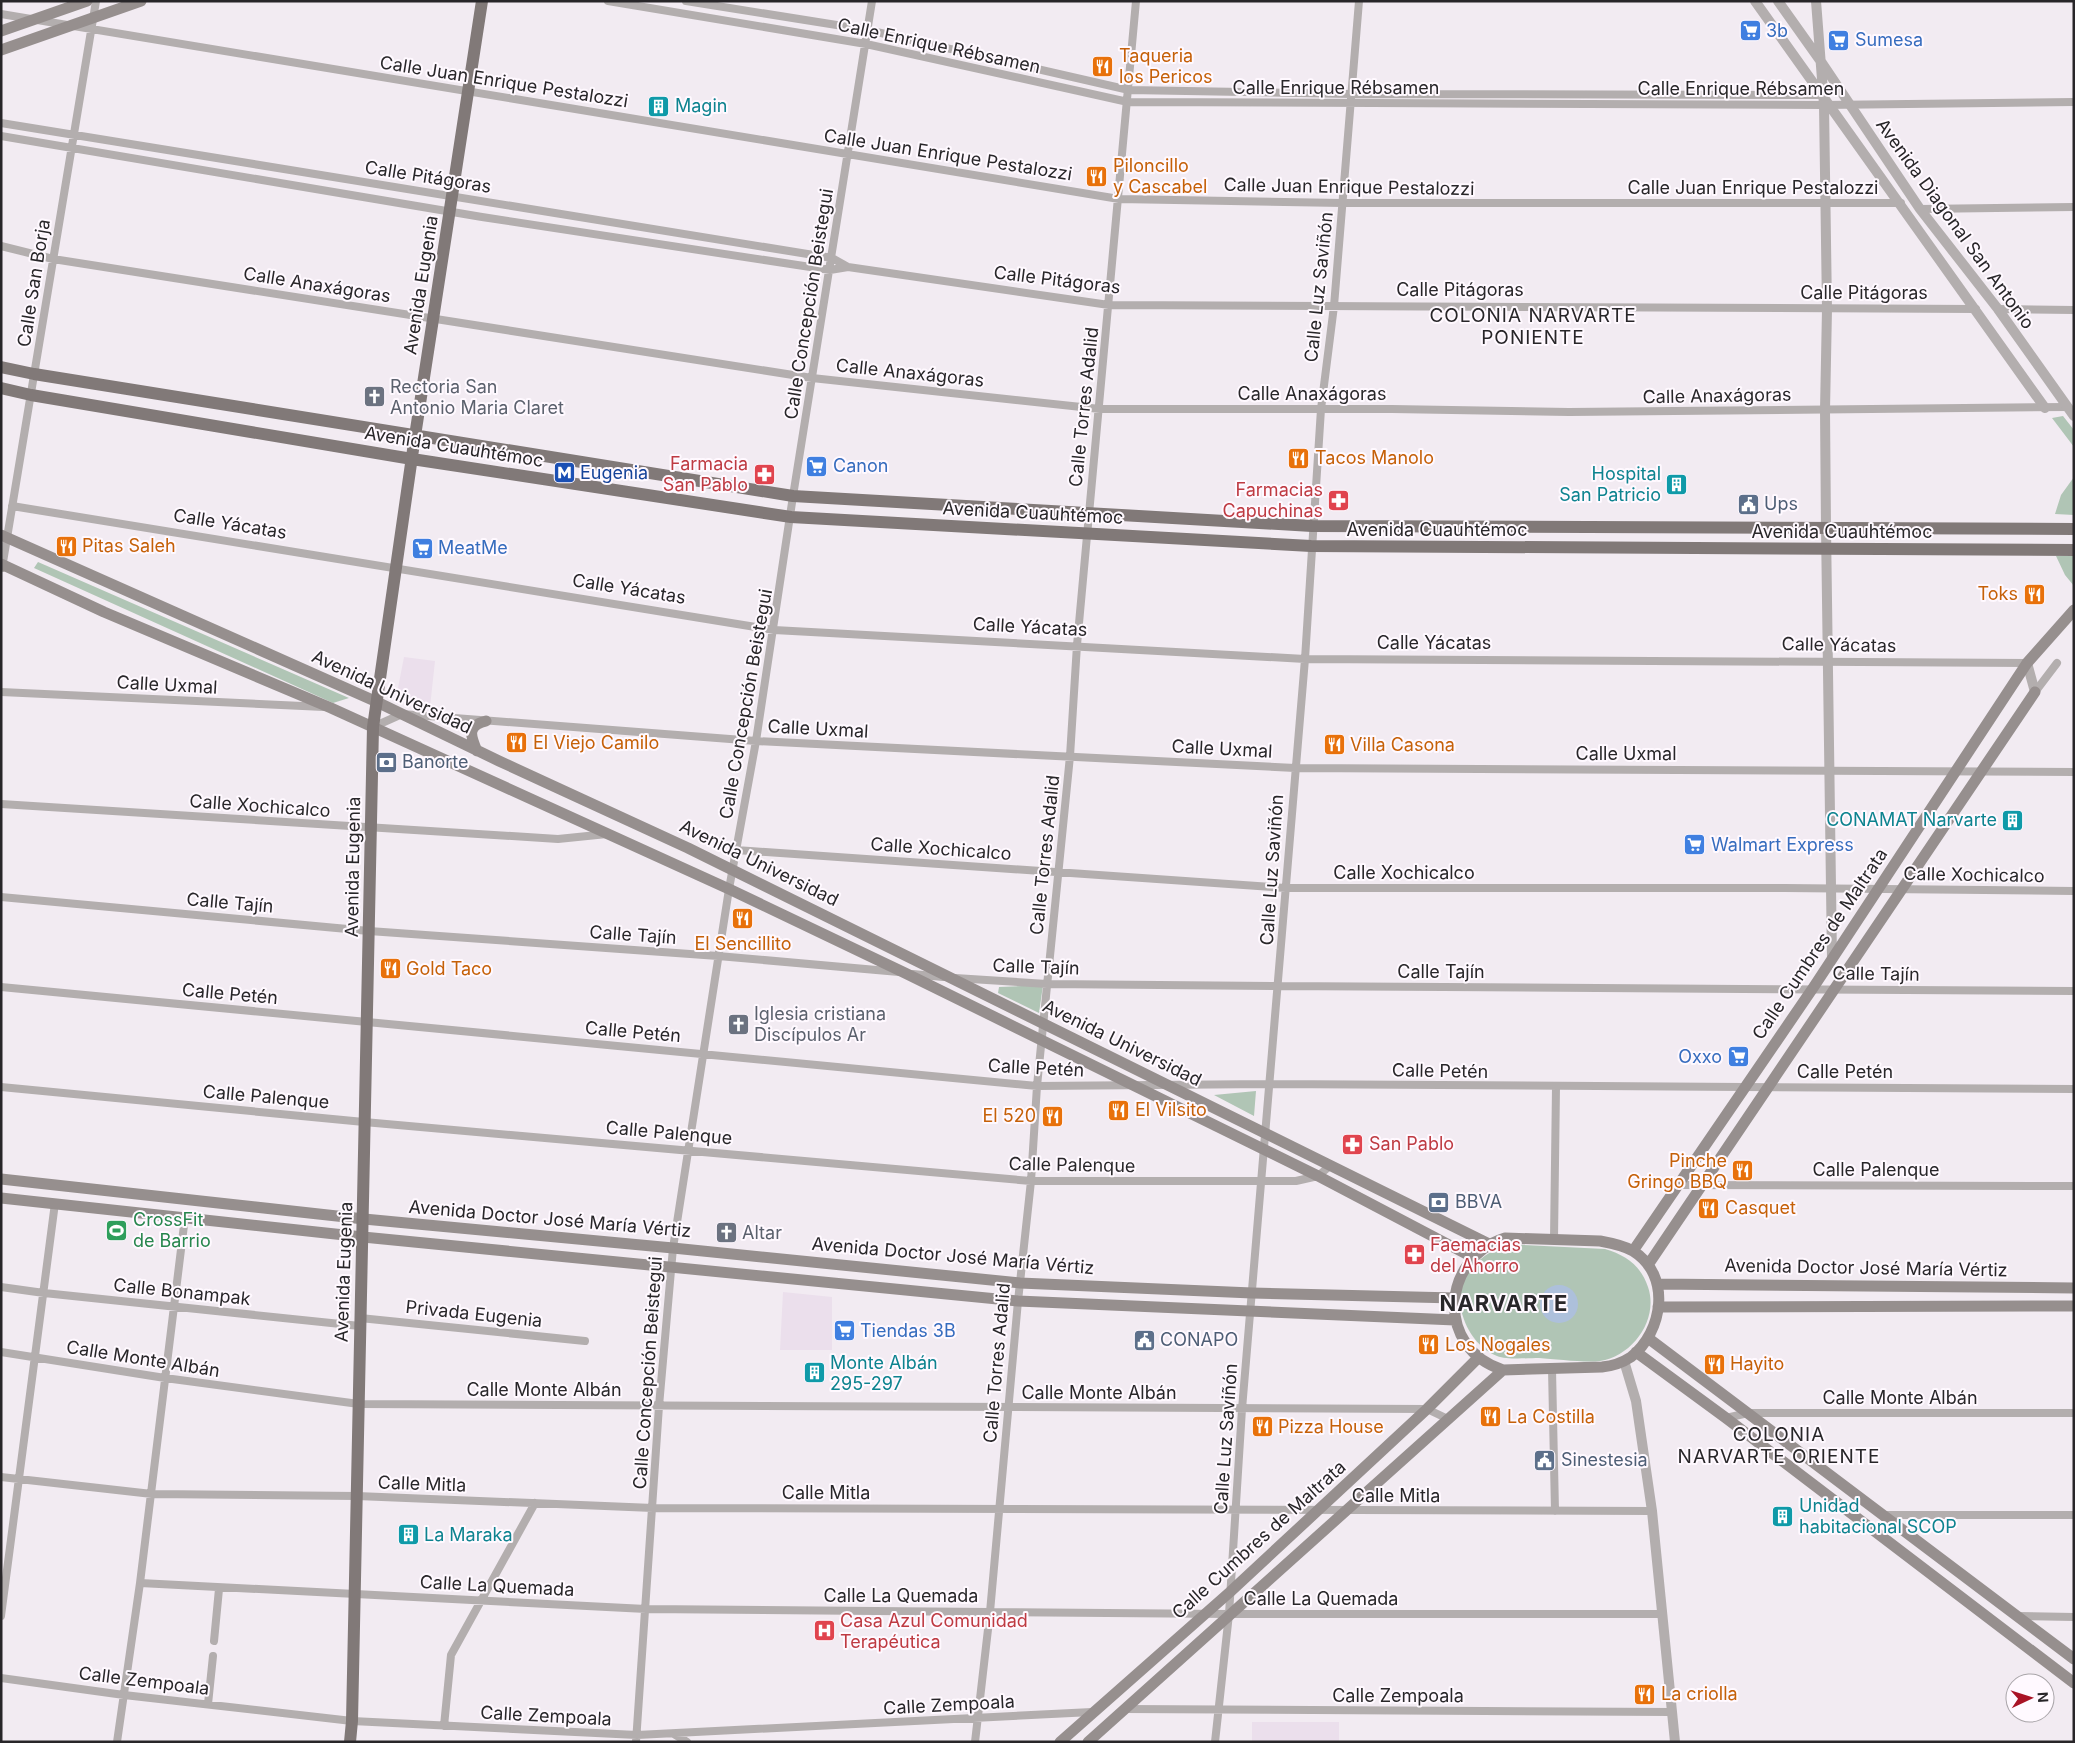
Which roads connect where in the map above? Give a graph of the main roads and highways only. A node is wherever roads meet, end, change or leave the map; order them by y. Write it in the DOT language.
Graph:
graph roads {
  1 [pos="88,1"];
  2 [pos="141,1"];
  3 [pos="482,1"];
  4 [pos="1,31"];
  5 [pos="1,50"];
  6 [pos="1,367"];
  7 [pos="1,388"];
  8 [pos="415,436"];
  9 [pos="412,459"];
  10 [pos="2074,529"];
  11 [pos="4,537"];
  12 [pos="2074,550"];
  13 [pos="2,566"];
  14 [pos="2074,610"];
  15 [pos="2035,692"];
  16 [pos="377,702"];
  17 [pos="486,721"];
  18 [pos="373,727"];
  19 [pos="477,750"];
  20 [pos="1,1179"];
  21 [pos="1,1198"];
  22 [pos="364,1219"];
  23 [pos="364,1237"];
  24 [pos="1491,1245"];
  25 [pos="1633,1251"];
  26 [pos="1474,1258"];
  27 [pos="1648,1265"];
  28 [pos="1657,1284"];
  29 [pos="2074,1288"];
  30 [pos="1455,1298"];
  31 [pos="2074,1306"];
  32 [pos="1658,1307"];
  33 [pos="1455,1320"];
  34 [pos="1648,1338"];
  35 [pos="1636,1352"];
  36 [pos="1478,1358"];
  37 [pos="1503,1370"];
  38 [pos="1830,1474"];
  39 [pos="1818,1488"];
  40 [pos="2062,1651"];
  41 [pos="2074,1659"];
  42 [pos="2051,1667"];
  43 [pos="2074,1683"];
  44 [pos="350,1742"];
  45 [pos="1060,1742"];
  46 [pos="1088,1742"];
  1 -- 4 [label="main road"];
  2 -- 5 [label="main road"];
  3 -- 8 [label="main road, Avenida Eugenia"];
  6 -- 8 [label="main road, Avenida Cuauhtémoc"];
  7 -- 9 [label="main road, Avenida Cuauhtémoc"];
  8 -- 9 [label="main road, Avenida Eugenia"];
  8 -- 10 [label="main road, Avenida Cuauhtémoc"];
  9 -- 12 [label="main road, Avenida Cuauhtémoc"];
  9 -- 16 [label="main road, Avenida Eugenia"];
  11 -- 16 [label="main road, Avenida Universidad"];
  13 -- 18 [label="main road, Avenida Universidad"];
  14 -- 25 [label="main road, Calle Cumbres de Maltrata"];
  15 -- 27 [label="main road, Calle Cumbres de Maltrata"];
  16 -- 18 [label="main road, Avenida Eugenia"];
  16 -- 19 [label="main road, Avenida Universidad"];
  17 -- 19 [label="main road"];
  18 -- 22 [label="main road, Avenida Eugenia"];
  18 -- 26 [label="main road, Avenida Universidad"];
  19 -- 24 [label="main road, Avenida Universidad"];
  20 -- 22 [label="main road, Avenida Doctor José María Vértiz"];
  21 -- 23 [label="main road, Avenida Doctor José María Vértiz"];
  22 -- 23 [label="main road, Avenida Eugenia"];
  22 -- 30 [label="main road, Avenida Doctor José María Vértiz"];
  23 -- 33 [label="main road, Avenida Doctor José María Vértiz"];
  23 -- 44 [label="main road, Avenida Eugenia"];
  24 -- 25 [label="main road"];
  24 -- 26 [label="main road"];
  25 -- 27 [label="main road"];
  26 -- 30 [label="main road"];
  27 -- 28 [label="main road"];
  28 -- 29 [label="main road, Avenida Doctor José María Vértiz"];
  28 -- 32 [label="main road"];
  30 -- 33 [label="main road"];
  31 -- 32 [label="main road, Avenida Doctor José María Vértiz"];
  32 -- 34 [label="main road"];
  33 -- 36 [label="main road"];
  34 -- 35 [label="main road"];
  34 -- 38 [label="main road"];
  35 -- 37 [label="main road"];
  35 -- 39 [label="main road"];
  36 -- 37 [label="main road"];
  36 -- 45 [label="main road, Calle Cumbres de Maltrata"];
  37 -- 46 [label="main road, Calle Cumbres de Maltrata"];
  38 -- 39 [label="main road"];
  38 -- 40 [label="main road"];
  39 -- 42 [label="main road"];
  40 -- 41 [label="main road"];
  40 -- 42 [label="main road"];
  42 -- 43 [label="main road"];
}
